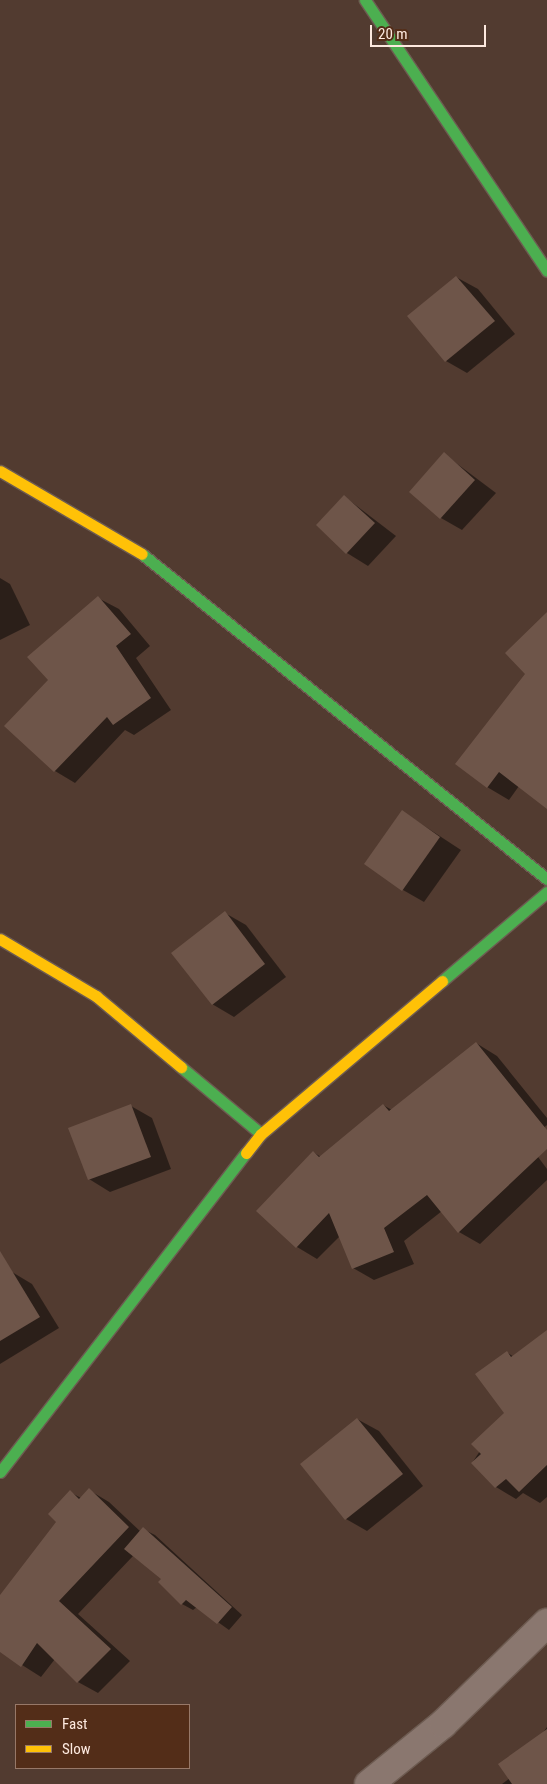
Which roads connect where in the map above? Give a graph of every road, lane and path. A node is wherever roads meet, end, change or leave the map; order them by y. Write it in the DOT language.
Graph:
graph roads {
  1 [pos="365,0"];
  2 [pos="547,271"];
  3 [pos="0,471"];
  4 [pos="547,879"];
  5 [pos="547,892"];
  6 [pos="0,939"];
  7 [pos="262,1134"];
  8 [pos="0,1472"];
  9 [pos="547,1623"];
  10 [pos="369,1784"];
  1 -- 2 [label="street"];
  3 -- 4 [label="street"];
  5 -- 7 [label="street"];
  6 -- 7 [label="street"];
  7 -- 8 [label="street"];
  9 -- 10 [label="street"];
}
